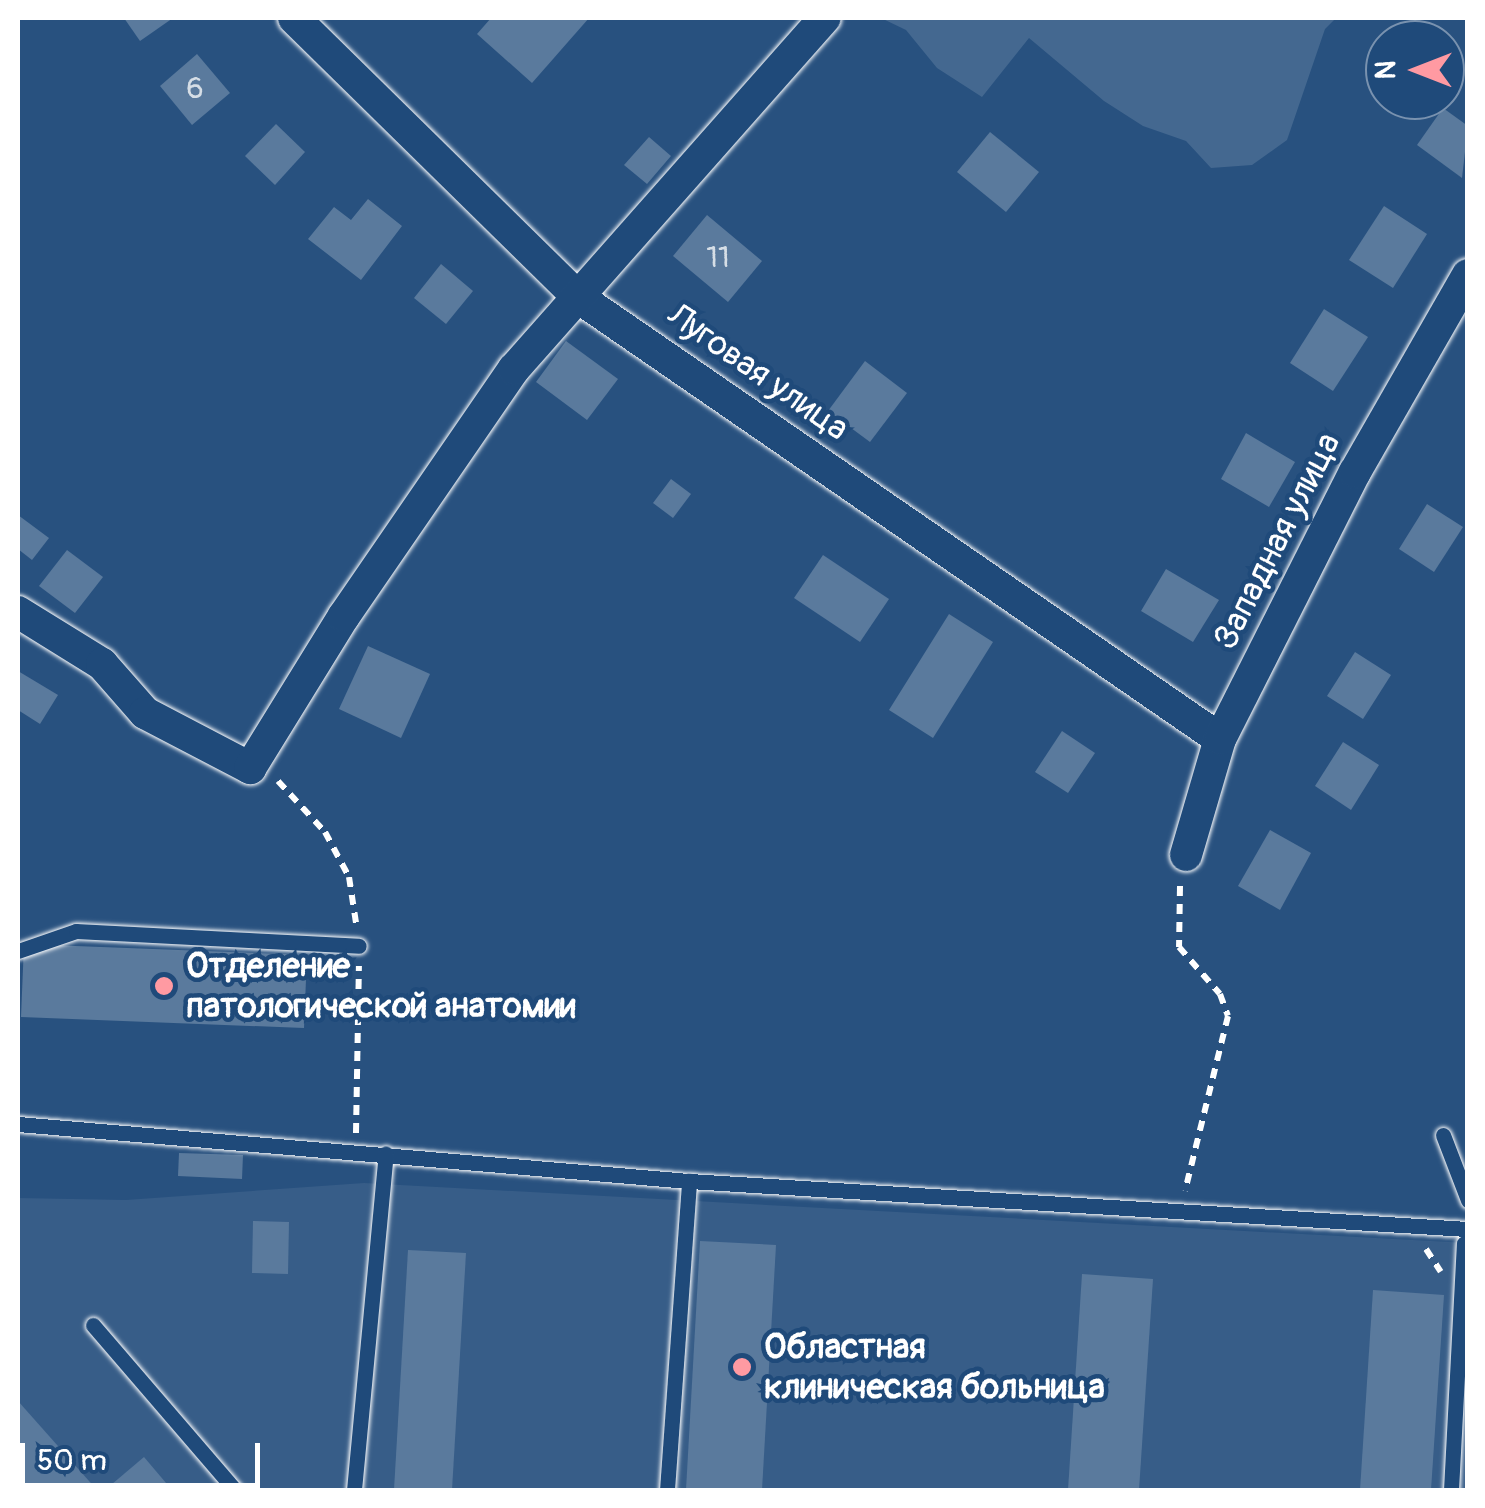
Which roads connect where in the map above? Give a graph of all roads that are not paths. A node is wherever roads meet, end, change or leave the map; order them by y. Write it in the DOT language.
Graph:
graph roads {
  1 [pos="294,18"];
  2 [pos="825,18"];
  3 [pos="1468,275"];
  4 [pos="578,297"];
  5 [pos="18,612"];
  6 [pos="1220,740"];
  7 [pos="1186,855"];
  8 [pos="359,946"];
  9 [pos="18,951"];
  10 [pos="18,1124"];
  11 [pos="1443,1135"];
  12 [pos="386,1154"];
  13 [pos="688,1181"];
  14 [pos="1468,1200"];
  15 [pos="1466,1236"];
  16 [pos="93,1325"];
  17 [pos="235,1490"];
  18 [pos="354,1490"];
  19 [pos="667,1490"];
  20 [pos="1451,1490"];
  1 -- 4 [label="street, Луговая улица"];
  2 -- 4 [label="street"];
  3 -- 6 [label="street, Западная улица"];
  4 -- 5 [label="street"];
  4 -- 6 [label="street, Луговая улица"];
  6 -- 7 [label="street, Западная улица"];
  8 -- 9 [label="lane"];
  10 -- 12 [label="lane"];
  11 -- 14 [label="lane"];
  12 -- 13 [label="lane"];
  12 -- 18 [label="lane"];
  13 -- 15 [label="lane"];
  13 -- 19 [label="lane"];
  15 -- 20 [label="lane"];
  16 -- 17 [label="lane"];
}
